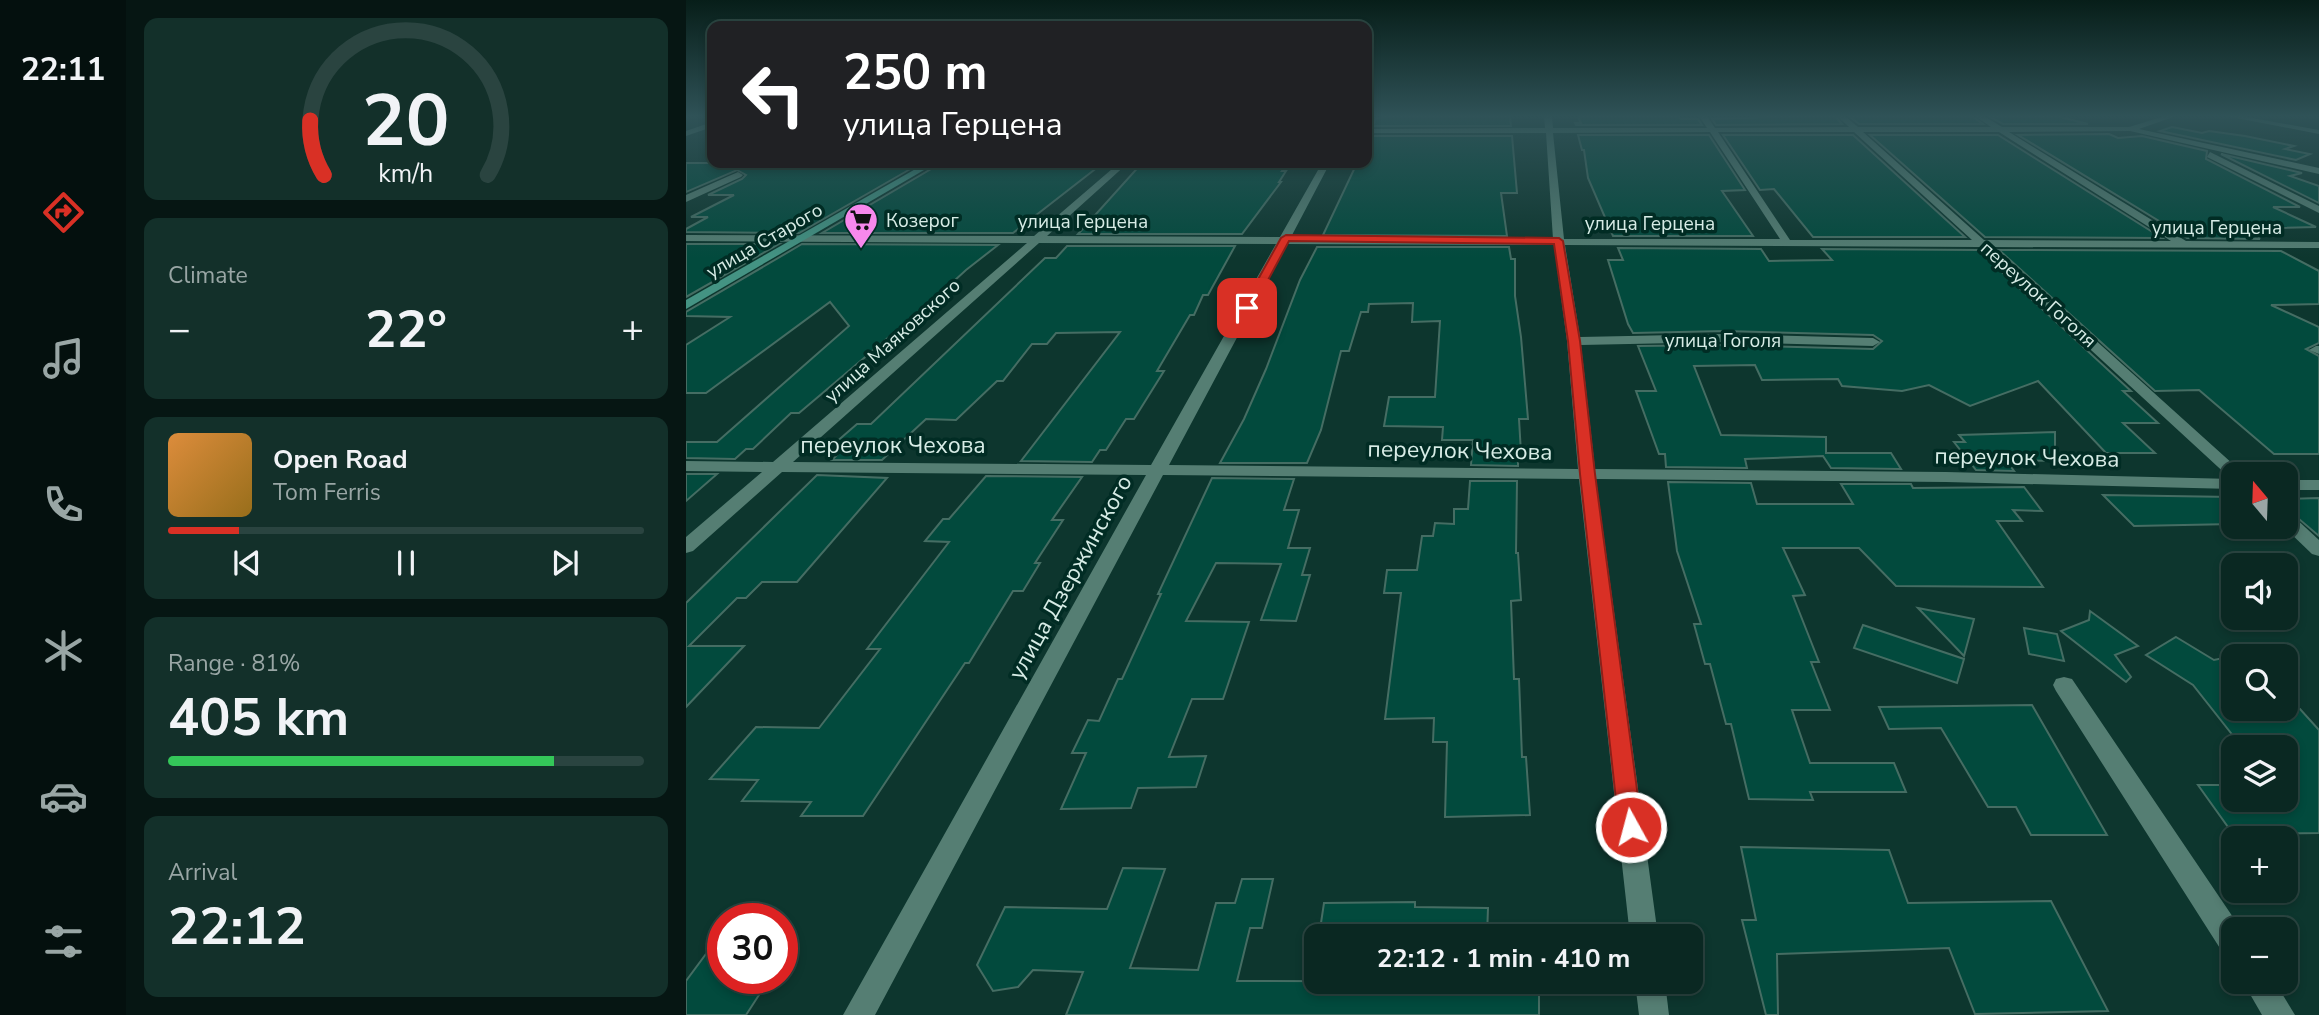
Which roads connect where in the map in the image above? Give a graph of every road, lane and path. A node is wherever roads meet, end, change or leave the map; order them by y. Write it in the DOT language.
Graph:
graph roads {
  1 [pos="1552,163"];
  2 [pos="1735,163"];
  3 [pos="1895,163"];
  4 [pos="2055,163"];
  5 [pos="2227,163"];
  6 [pos="2282,163"];
  7 [pos="923,168"];
  8 [pos="1118,168"];
  9 [pos="1323,168"];
  10 [pos="2319,171"];
  11 [pos="738,175"];
  12 [pos="686,199"];
  13 [pos="2319,209"];
  14 [pos="802,237"];
  15 [pos="686,238"];
  16 [pos="1036,238"];
  17 [pos="1286,238"];
  18 [pos="1559,241"];
  19 [pos="1786,241"];
  20 [pos="1983,243"];
  21 [pos="2183,244"];
  22 [pos="2319,245"];
  23 [pos="686,305"];
  24 [pos="1574,341"];
  25 [pos="1873,342"];
  26 [pos="2223,462"];
  27 [pos="686,466"];
  28 [pos="777,467"];
  29 [pos="1157,469"];
  30 [pos="1587,474"];
  31 [pos="2221,484"];
  32 [pos="2298,485"];
  33 [pos="2319,485"];
  34 [pos="2298,530"];
  35 [pos="686,547"];
  36 [pos="2319,550"];
  37 [pos="2064,685"];
  38 [pos="1643,924"];
  39 [pos="2221,925"];
  40 [pos="1651,994"];
  41 [pos="2266,994"];
  42 [pos="858,1015"];
  43 [pos="1654,1015"];
  44 [pos="2280,1015"];
  1 -- 18 [label="street"];
  2 -- 19 [label="street"];
  3 -- 20 [label="street, переулок Гоголя"];
  4 -- 21 [label="street"];
  5 -- 13 [label="street"];
  6 -- 10 [label="street"];
  7 -- 14 [label="street, улица Старого"];
  8 -- 16 [label="street, улица Маяковского"];
  9 -- 17 [label="street, улица Дзержинского"];
  11 -- 12 [label="street"];
  14 -- 15 [label="street, улица Герцена"];
  14 -- 16 [label="street, улица Герцена"];
  14 -- 23 [label="street, улица Старого"];
  16 -- 17 [label="street, улица Герцена"];
  16 -- 28 [label="street, улица Маяковского"];
  17 -- 18 [label="street, улица Герцена"];
  17 -- 29 [label="street, улица Дзержинского"];
  18 -- 19 [label="street, улица Герцена"];
  18 -- 24 [label="street"];
  19 -- 20 [label="street, улица Герцена"];
  20 -- 21 [label="street, улица Герцена"];
  20 -- 26 [label="street, переулок Гоголя"];
  21 -- 22 [label="street, улица Герцена"];
  24 -- 25 [label="street, улица Гоголя"];
  24 -- 30 [label="street"];
  27 -- 28 [label="street, переулок Чехова"];
  28 -- 29 [label="street, переулок Чехова"];
  28 -- 35 [label="street, улица Маяковского"];
  29 -- 30 [label="street, переулок Чехова"];
  29 -- 42 [label="street, улица Дзержинского"];
  30 -- 31 [label="street, переулок Чехова"];
  30 -- 38 [label="street"];
  32 -- 33 [label="street"];
  34 -- 36 [label="street"];
  37 -- 39 [label="street"];
  40 -- 43 [label="street"];
  41 -- 44 [label="street"];
}
